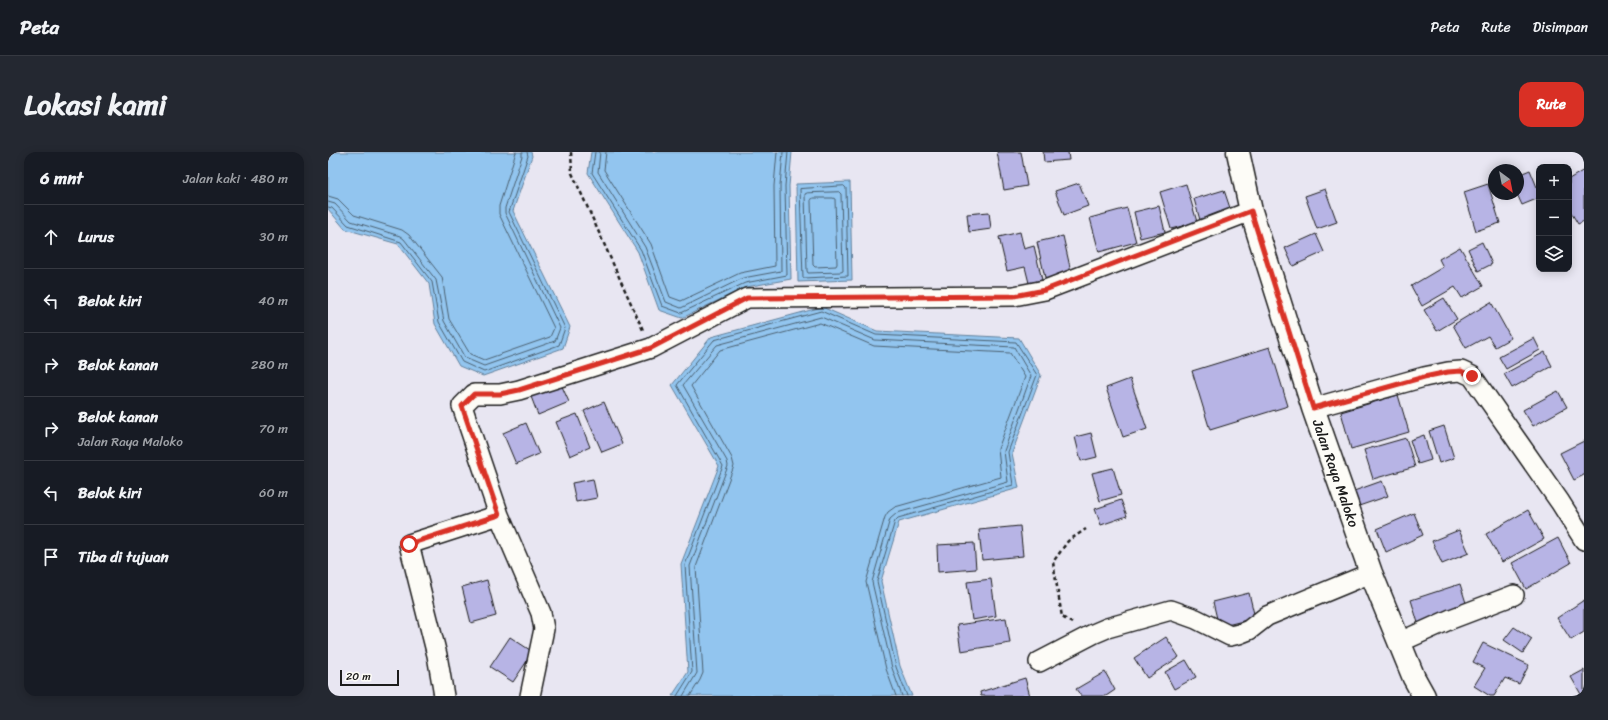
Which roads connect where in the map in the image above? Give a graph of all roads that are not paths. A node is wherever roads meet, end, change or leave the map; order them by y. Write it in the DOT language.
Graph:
graph roads {
  1 [pos="1238,152"];
  2 [pos="1251,211"];
  3 [pos="1313,408"];
  4 [pos="499,515"];
  5 [pos="1584,540"];
  6 [pos="1371,573"];
  7 [pos="1514,595"];
  8 [pos="1400,642"];
  9 [pos="1039,662"];
  10 [pos="444,696"];
  11 [pos="530,696"];
  12 [pos="1424,696"];
  1 -- 2 [label="street, Jalan Raya Maloko"];
  2 -- 3 [label="street, Jalan Raya Maloko"];
  2 -- 4 [label="street"];
  3 -- 5 [label="street"];
  3 -- 6 [label="street, Jalan Raya Maloko"];
  4 -- 10 [label="street"];
  4 -- 11 [label="street"];
  6 -- 8 [label="street, Jalan Raya Maloko"];
  6 -- 9 [label="street"];
  7 -- 8 [label="street"];
  8 -- 12 [label="street, Jalan Raya Maloko"];
}
